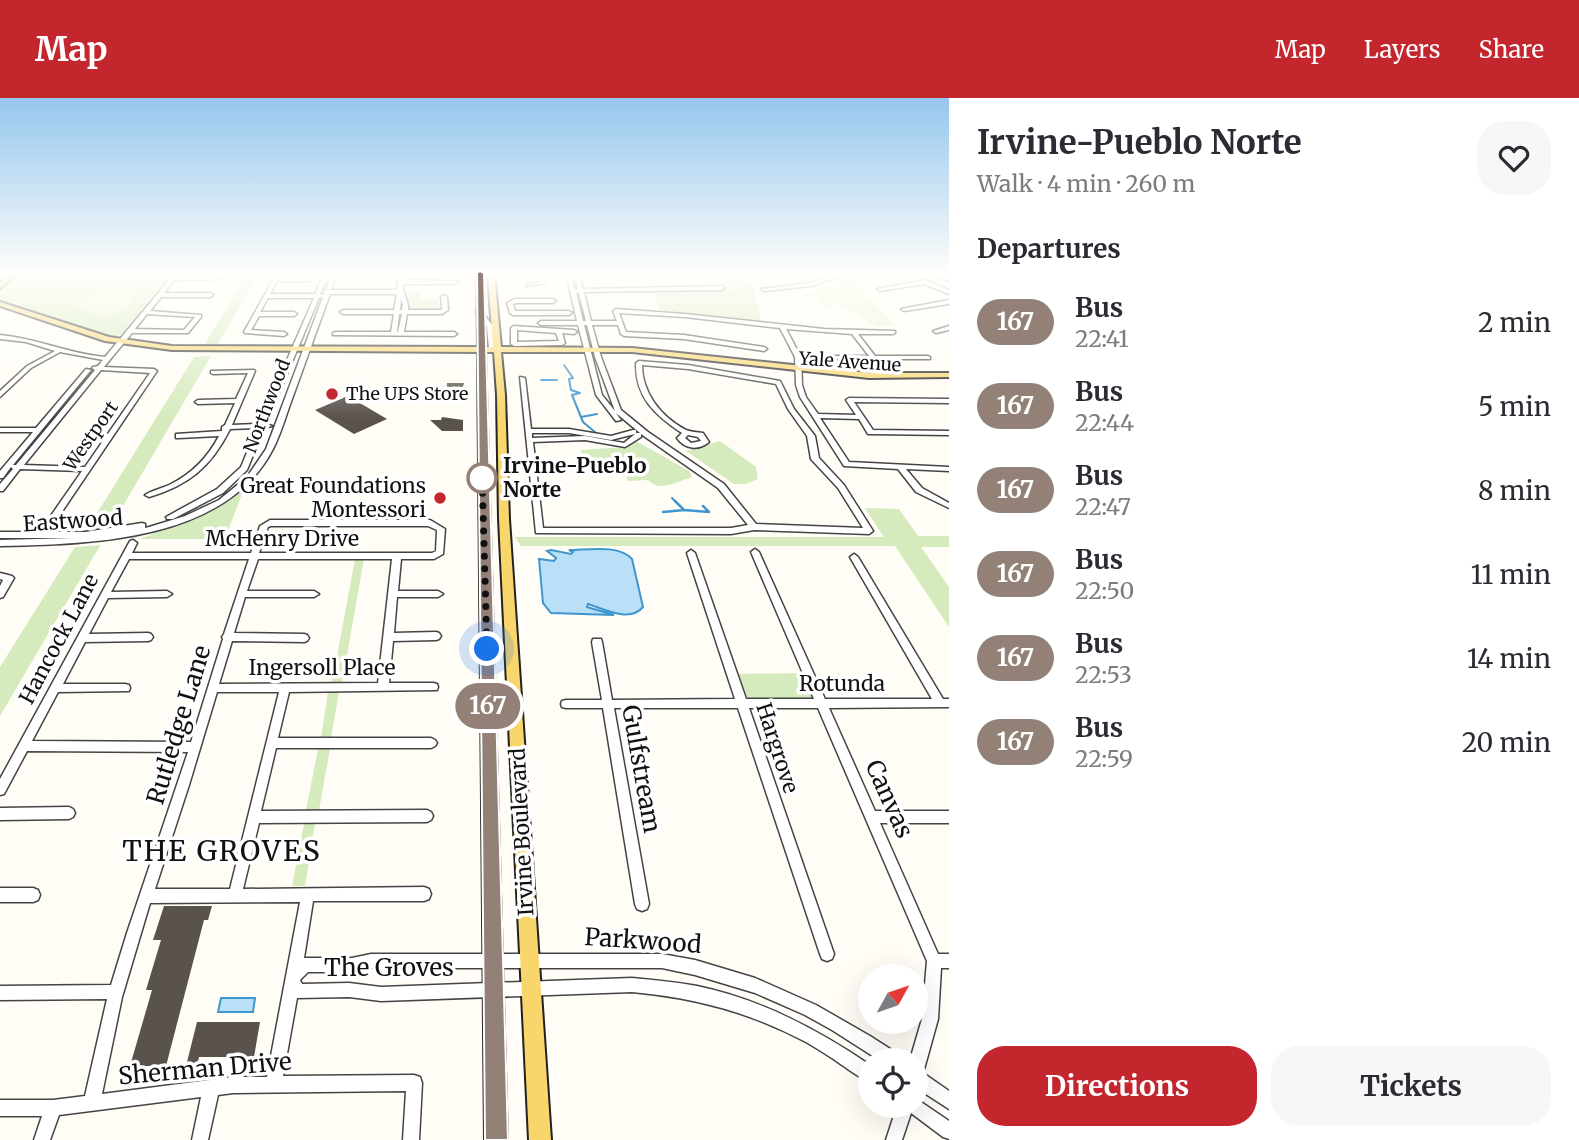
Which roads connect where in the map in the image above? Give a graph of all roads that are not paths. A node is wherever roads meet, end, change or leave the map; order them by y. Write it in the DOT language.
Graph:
graph roads {
  1 [pos="47,322"];
  2 [pos="138,322"];
  3 [pos="193,322"];
  4 [pos="254,322"];
  5 [pos="310,322"];
  6 [pos="314,322"];
  7 [pos="399,322"];
  8 [pos="481,322"];
  9 [pos="487,322"];
  10 [pos="490,322"];
  11 [pos="541,322"];
  12 [pos="739,322"];
  13 [pos="581,323"];
  14 [pos="590,323"];
  15 [pos="621,323"];
  16 [pos="542,326"];
  17 [pos="783,328"];
  18 [pos="949,328"];
  19 [pos="131,331"];
  20 [pos="936,331"];
  21 [pos="559,332"];
  22 [pos="574,332"];
  23 [pos="893,332"];
  24 [pos="854,333"];
  25 [pos="284,334"];
  26 [pos="335,334"];
  27 [pos="397,334"];
  28 [pos="454,334"];
  29 [pos="0,337"];
  30 [pos="119,344"];
  31 [pos="764,349"];
  32 [pos="301,351"];
  33 [pos="489,351"];
  34 [pos="593,351"];
  35 [pos="57,352"];
  36 [pos="824,357"];
  37 [pos="928,358"];
  38 [pos="102,359"];
  39 [pos="874,359"];
  40 [pos="94,368"];
  41 [pos="213,372"];
  42 [pos="799,373"];
  43 [pos="522,378"];
  44 [pos="949,378"];
  45 [pos="0,395"];
  46 [pos="238,401"];
  47 [pos="949,401"];
  48 [pos="198,402"];
  49 [pos="814,414"];
  50 [pos="860,415"];
  51 [pos="264,426"];
  52 [pos="279,426"];
  53 [pos="0,430"];
  54 [pos="38,430"];
  55 [pos="225,430"];
  56 [pos="686,433"];
  57 [pos="949,433"];
  58 [pos="636,434"];
  59 [pos="529,435"];
  60 [pos="179,436"];
  61 [pos="811,436"];
  62 [pos="827,438"];
  63 [pos="691,445"];
  64 [pos="670,451"];
  65 [pos="680,457"];
  66 [pos="4,467"];
  67 [pos="18,467"];
  68 [pos="244,468"];
  69 [pos="901,468"];
  70 [pos="87,469"];
  71 [pos="258,470"];
  72 [pos="949,470"];
  73 [pos="0,476"];
  74 [pos="0,489"];
  75 [pos="149,495"];
  76 [pos="949,506"];
  77 [pos="52,520"];
  78 [pos="754,527"];
  79 [pos="0,535"];
  80 [pos="0,543"];
  81 [pos="133,543"];
  82 [pos="755,552"];
  83 [pos="691,553"];
  84 [pos="439,554"];
  85 [pos="125,556"];
  86 [pos="397,556"];
  87 [pos="254,557"];
  88 [pos="854,557"];
  89 [pos="4,577"];
  90 [pos="167,594"];
  91 [pos="242,594"];
  92 [pos="314,594"];
  93 [pos="393,594"];
  94 [pos="438,594"];
  95 [pos="105,595"];
  96 [pos="0,596"];
  97 [pos="436,636"];
  98 [pos="148,637"];
  99 [pos="227,637"];
  100 [pos="388,637"];
  101 [pos="82,638"];
  102 [pos="304,638"];
  103 [pos="597,642"];
  104 [pos="383,687"];
  105 [pos="433,687"];
  106 [pos="55,688"];
  107 [pos="125,688"];
  108 [pos="212,688"];
  109 [pos="285,688"];
  110 [pos="944,703"];
  111 [pos="566,704"];
  112 [pos="608,704"];
  113 [pos="742,704"];
  114 [pos="821,704"];
  115 [pos="271,743"];
  116 [pos="431,743"];
  117 [pos="24,746"];
  118 [pos="195,747"];
  119 [pos="0,790"];
  120 [pos="69,813"];
  121 [pos="0,814"];
  122 [pos="427,816"];
  123 [pos="253,817"];
  124 [pos="870,817"];
  125 [pos="949,817"];
  126 [pos="235,894"];
  127 [pos="308,894"];
  128 [pos="424,894"];
  129 [pos="0,895"];
  130 [pos="33,895"];
  131 [pos="147,896"];
  132 [pos="642,904"];
  133 [pos="827,954"];
  134 [pos="494,960"];
  135 [pos="530,961"];
  136 [pos="942,961"];
  137 [pos="292,979"];
  138 [pos="532,989"];
  139 [pos="494,990"];
  140 [pos="116,992"];
  141 [pos="0,993"];
  142 [pos="874,1048"];
  143 [pos="922,1048"];
  144 [pos="858,1067"];
  145 [pos="275,1084"];
  146 [pos="928,1084"];
  147 [pos="211,1088"];
  148 [pos="949,1101"];
  149 [pos="92,1102"];
  150 [pos="0,1108"];
  151 [pos="53,1108"];
  152 [pos="928,1116"];
  153 [pos="901,1118"];
  154 [pos="949,1131"];
  155 [pos="42,1140"];
  156 [pos="200,1140"];
  157 [pos="411,1140"];
  158 [pos="496,1140"];
  159 [pos="540,1140"];
  160 [pos="894,1140"];
  1 -- 30 [label="main road, Yale Avenue"];
  2 -- 19 [label="street"];
  3 -- 19 [label="street"];
  4 -- 25 [label="street"];
  5 -- 32 [label="street, Northwood"];
  6 -- 32 [label="street, Northwood"];
  7 -- 27 [label="street"];
  8 -- 33 [label="main road, Irvine Boulevard"];
  9 -- 33 [label="street"];
  10 -- 33 [label="main road, Irvine Boulevard"];
  11 -- 16 [label="street"];
  12 -- 17 [label="street"];
  13 -- 14 [label="street"];
  13 -- 16 [label="street"];
  13 -- 34 [label="street"];
  14 -- 15 [label="street"];
  14 -- 34 [label="street"];
  15 -- 31 [label="street"];
  16 -- 21 [label="street"];
  16 -- 21 [label="street"];
  17 -- 24 [label="street"];
  17 -- 42 [label="street"];
  18 -- 20 [label="street"];
  19 -- 30 [label="street"];
  21 -- 22 [label="street"];
  23 -- 24 [label="street"];
  24 -- 39 [label="street"];
  26 -- 27 [label="street"];
  27 -- 28 [label="street"];
  29 -- 35 [label="street"];
  30 -- 32 [label="main road, Yale Avenue"];
  30 -- 38 [label="street"];
  32 -- 33 [label="main road, Yale Avenue"];
  32 -- 51 [label="street, Northwood"];
  32 -- 52 [label="street, Northwood"];
  33 -- 34 [label="main road, Yale Avenue"];
  33 -- 134 [label="main road, Irvine Boulevard"];
  33 -- 135 [label="main road, Irvine Boulevard"];
  34 -- 42 [label="main road, Yale Avenue"];
  34 -- 58 [label="street"];
  34 -- 64 [label="street"];
  35 -- 38 [label="street"];
  35 -- 45 [label="street"];
  36 -- 39 [label="street"];
  37 -- 39 [label="street"];
  38 -- 40 [label="street"];
  40 -- 54 [label="street"];
  40 -- 67 [label="street"];
  40 -- 70 [label="street, Westport"];
  41 -- 46 [label="street"];
  42 -- 44 [label="main road, Yale Avenue"];
  42 -- 49 [label="street"];
  43 -- 59 [label="street"];
  46 -- 48 [label="street"];
  46 -- 55 [label="street"];
  47 -- 50 [label="street"];
  49 -- 50 [label="street"];
  49 -- 62 [label="street"];
  50 -- 57 [label="street"];
  51 -- 52 [label="street"];
  51 -- 55 [label="street"];
  51 -- 68 [label="street, Northwood"];
  52 -- 71 [label="street, Northwood"];
  53 -- 54 [label="street"];
  54 -- 66 [label="street"];
  55 -- 60 [label="street"];
  55 -- 75 [label="street"];
  56 -- 61 [label="street"];
  56 -- 63 [label="street"];
  56 -- 63 [label="street"];
  58 -- 59 [label="street"];
  58 -- 64 [label="street"];
  59 -- 78 [label="street"];
  61 -- 62 [label="street"];
  61 -- 78 [label="street"];
  62 -- 69 [label="street"];
  63 -- 65 [label="street"];
  64 -- 65 [label="street"];
  65 -- 78 [label="street"];
  66 -- 67 [label="street"];
  66 -- 73 [label="street"];
  67 -- 70 [label="street"];
  67 -- 74 [label="street"];
  68 -- 79 [label="street, Eastwood"];
  69 -- 72 [label="street"];
  69 -- 76 [label="street"];
  70 -- 77 [label="street, Westport"];
  71 -- 80 [label="street, Eastwood"];
  81 -- 85 [label="street, Hancock Lane"];
  82 -- 114 [label="street, Canvas"];
  83 -- 113 [label="street, Hargrove"];
  84 -- 86 [label="street, McHenry Drive"];
  84 -- 87 [label="street, Rutledge Lane"];
  85 -- 87 [label="street, McHenry Drive"];
  85 -- 95 [label="street, Hancock Lane"];
  86 -- 87 [label="street, McHenry Drive"];
  86 -- 93 [label="street"];
  87 -- 91 [label="street, Rutledge Lane"];
  88 -- 110 [label="street"];
  89 -- 96 [label="street"];
  90 -- 95 [label="street"];
  91 -- 92 [label="street"];
  91 -- 99 [label="street, Rutledge Lane"];
  93 -- 94 [label="street"];
  93 -- 100 [label="street"];
  95 -- 101 [label="street, Hancock Lane"];
  97 -- 100 [label="street"];
  98 -- 101 [label="street"];
  99 -- 102 [label="street"];
  99 -- 108 [label="street, Rutledge Lane"];
  100 -- 104 [label="street"];
  101 -- 106 [label="street, Hancock Lane"];
  103 -- 112 [label="street, Gulfstream"];
  104 -- 105 [label="street, Ingersoll Place"];
  104 -- 109 [label="street, Ingersoll Place"];
  106 -- 107 [label="street"];
  106 -- 117 [label="street, Hancock Lane"];
  108 -- 109 [label="street, Ingersoll Place"];
  108 -- 118 [label="street, Rutledge Lane"];
  109 -- 115 [label="street"];
  110 -- 114 [label="street, Rotunda"];
  111 -- 112 [label="street, Rotunda"];
  112 -- 113 [label="street, Rotunda"];
  112 -- 132 [label="street, Gulfstream"];
  113 -- 114 [label="street, Rotunda"];
  113 -- 133 [label="street, Hargrove"];
  114 -- 124 [label="street, Canvas"];
  115 -- 116 [label="street"];
  115 -- 123 [label="street"];
  117 -- 118 [label="street"];
  117 -- 119 [label="street, Hancock Lane"];
  118 -- 131 [label="street, Rutledge Lane"];
  120 -- 121 [label="street"];
  122 -- 123 [label="street"];
  123 -- 126 [label="street"];
  124 -- 125 [label="street"];
  124 -- 136 [label="street, Canvas"];
  126 -- 127 [label="street"];
  126 -- 131 [label="street"];
  127 -- 128 [label="street"];
  127 -- 137 [label="street"];
  129 -- 130 [label="street"];
  131 -- 140 [label="street, Rutledge Lane"];
  134 -- 135 [label="street, Parkwood"];
  134 -- 137 [label="street, The Groves"];
  134 -- 139 [label="main road, Irvine Boulevard"];
  135 -- 138 [label="main road, Irvine Boulevard"];
  135 -- 142 [label="street, Parkwood"];
  136 -- 143 [label="street, Canvas"];
  137 -- 139 [label="street, The Groves"];
  137 -- 145 [label="street"];
  138 -- 139 [label="street, The Groves"];
  138 -- 144 [label="street, Parkwood"];
  138 -- 159 [label="main road, Irvine Boulevard"];
  139 -- 158 [label="main road, Irvine Boulevard"];
  140 -- 141 [label="street"];
  140 -- 149 [label="street, Rutledge Lane"];
  145 -- 147 [label="street, Sherman Drive"];
  145 -- 157 [label="street, Sherman Drive"];
  146 -- 148 [label="street"];
  147 -- 149 [label="street, Sherman Drive"];
  147 -- 156 [label="street"];
  149 -- 151 [label="street, Sherman Drive"];
  150 -- 151 [label="street, Sherman Drive"];
  151 -- 155 [label="street"];
  152 -- 154 [label="street"];
  153 -- 160 [label="street"];
}
